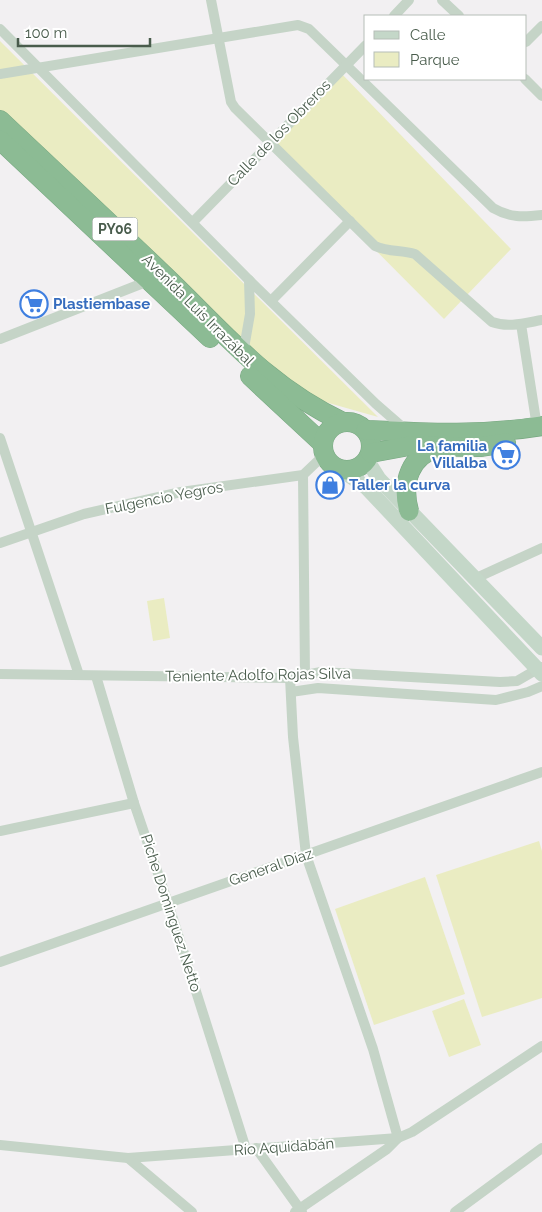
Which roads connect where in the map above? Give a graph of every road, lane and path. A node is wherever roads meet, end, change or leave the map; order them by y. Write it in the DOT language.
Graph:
graph roads {
  1 [pos="211,0"];
  2 [pos="409,0"];
  3 [pos="442,0"];
  4 [pos="395,15"];
  5 [pos="458,15"];
  6 [pos="542,26"];
  7 [pos="0,29"];
  8 [pos="217,38"];
  9 [pos="527,41"];
  10 [pos="364,47"];
  11 [pos="346,66"];
  12 [pos="38,69"];
  13 [pos="0,74"];
  14 [pos="526,80"];
  15 [pos="542,96"];
  16 [pos="0,120"];
  17 [pos="0,140"];
  18 [pos="270,143"];
  19 [pos="542,215"];
  20 [pos="350,221"];
  21 [pos="193,222"];
  22 [pos="156,278"];
  23 [pos="249,280"];
  24 [pos="270,301"];
  25 [pos="542,320"];
  26 [pos="521,324"];
  27 [pos="0,339"];
  28 [pos="243,355"];
  29 [pos="343,422"];
  30 [pos="366,430"];
  31 [pos="408,431"];
  32 [pos="540,431"];
  33 [pos="0,438"];
  34 [pos="445,446"];
  35 [pos="324,449"];
  36 [pos="369,457"];
  37 [pos="343,470"];
  38 [pos="303,475"];
  39 [pos="408,511"];
  40 [pos="32,531"];
  41 [pos="0,543"];
  42 [pos="542,548"];
  43 [pos="474,579"];
  44 [pos="542,648"];
  45 [pos="541,670"];
  46 [pos="0,674"];
  47 [pos="79,675"];
  48 [pos="96,676"];
  49 [pos="305,676"];
  50 [pos="290,678"];
  51 [pos="542,686"];
  52 [pos="291,692"];
  53 [pos="542,772"];
  54 [pos="134,804"];
  55 [pos="0,831"];
  56 [pos="306,855"];
  57 [pos="168,902"];
  58 [pos="0,962"];
  59 [pos="542,1046"];
  60 [pos="398,1138"];
  61 [pos="0,1145"];
  62 [pos="542,1148"];
  63 [pos="251,1149"];
  64 [pos="128,1158"];
  65 [pos="299,1211"];
  66 [pos="192,1212"];
  67 [pos="455,1212"];
  1 -- 8 [label="street"];
  2 -- 4 [label="street"];
  3 -- 5 [label="street"];
  6 -- 9 [label="street"];
  7 -- 12 [label="street"];
  8 -- 11 [label="street"];
  8 -- 12 [label="street"];
  8 -- 18 [label="street"];
  10 -- 11 [label="street, Calle de los Obreros"];
  11 -- 18 [label="street, Calle de los Obreros"];
  11 -- 19 [label="street"];
  12 -- 13 [label="street"];
  12 -- 21 [label="street"];
  14 -- 15 [label="street"];
  16 -- 22 [label="highway, Avenida Luis Irrazábal / PY06"];
  17 -- 22 [label="highway, Avenida Luis Irrazábal / PY06"];
  18 -- 20 [label="street"];
  18 -- 21 [label="street, Calle de los Obreros"];
  20 -- 24 [label="street"];
  20 -- 26 [label="street"];
  21 -- 23 [label="street"];
  22 -- 27 [label="street"];
  22 -- 28 [label="highway, Avenida Luis Irrazábal / PY06"];
  22 -- 35 [label="highway, Avenida Luis Irrazábal / PY06"];
  23 -- 24 [label="street"];
  23 -- 28 [label="street"];
  24 -- 31 [label="street"];
  25 -- 26 [label="street"];
  26 -- 32 [label="street"];
  28 -- 29 [label="highway, Avenida Luis Irrazábal / PY06"];
  29 -- 30 [label="highway, Avenida Luis Irrazábal / PY06"];
  29 -- 35 [label="highway"];
  30 -- 31 [label="highway, PY06"];
  30 -- 36 [label="highway"];
  31 -- 32 [label="highway, PY06"];
  32 -- 34 [label="highway"];
  33 -- 40 [label="street"];
  34 -- 36 [label="highway"];
  34 -- 39 [label="highway"];
  35 -- 37 [label="highway, Avenida Luis Irrazábal / PY06"];
  35 -- 38 [label="street"];
  36 -- 37 [label="highway"];
  36 -- 39 [label="main road"];
  37 -- 45 [label="main road, Avenida Luis Irrazábal"];
  38 -- 40 [label="street, Fulgencio Yegros"];
  38 -- 49 [label="street"];
  39 -- 43 [label="main road"];
  40 -- 41 [label="street, Fulgencio Yegros"];
  40 -- 47 [label="street"];
  42 -- 43 [label="street"];
  43 -- 44 [label="main road"];
  45 -- 49 [label="street, Teniente Adolfo Rojas Silva"];
  46 -- 47 [label="street, Teniente Adolfo Rojas Silva"];
  47 -- 48 [label="street, Teniente Adolfo Rojas Silva"];
  48 -- 50 [label="street, Teniente Adolfo Rojas Silva"];
  48 -- 54 [label="street, Piche Dominguez Netto"];
  49 -- 50 [label="street, Teniente Adolfo Rojas Silva"];
  50 -- 52 [label="street"];
  51 -- 52 [label="street, Teniente Adolfo Rojas Silva"];
  52 -- 56 [label="street"];
  53 -- 56 [label="street, General Díaz"];
  54 -- 55 [label="street"];
  54 -- 57 [label="street, Piche Dominguez Netto"];
  56 -- 57 [label="street, General Díaz"];
  56 -- 60 [label="street"];
  57 -- 58 [label="street, General Díaz"];
  57 -- 63 [label="street, Piche Dominguez Netto"];
  59 -- 60 [label="street, Río Aquidabán"];
  60 -- 63 [label="street, Río Aquidabán"];
  60 -- 65 [label="street"];
  61 -- 64 [label="street, Río Aquidabán"];
  62 -- 67 [label="street"];
  63 -- 64 [label="street, Río Aquidabán"];
  63 -- 65 [label="street, Piche Dominguez Netto"];
  64 -- 66 [label="street"];
}
